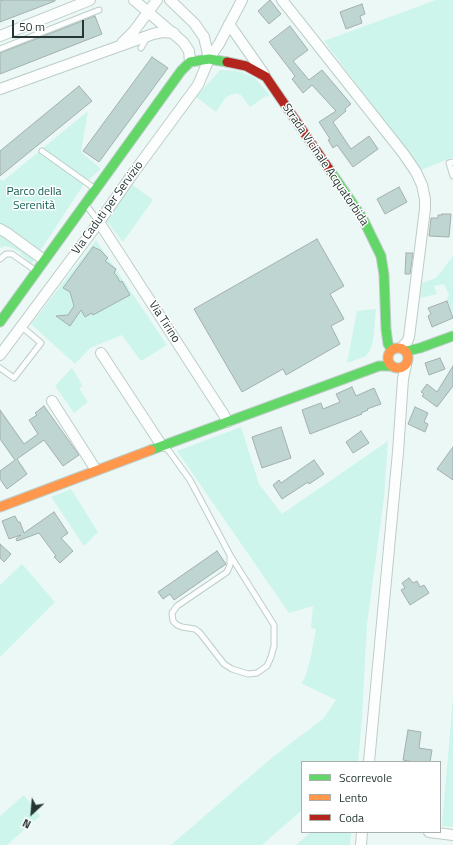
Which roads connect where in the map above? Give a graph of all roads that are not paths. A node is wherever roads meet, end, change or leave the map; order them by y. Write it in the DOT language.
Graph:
graph roads {
  1 [pos="90,0"];
  2 [pos="134,0"];
  3 [pos="157,0"];
  4 [pos="170,0"];
  5 [pos="242,0"];
  6 [pos="282,0"];
  7 [pos="99,10"];
  8 [pos="149,12"];
  9 [pos="230,22"];
  10 [pos="174,33"];
  11 [pos="0,36"];
  12 [pos="144,37"];
  13 [pos="120,46"];
  14 [pos="141,48"];
  15 [pos="0,49"];
  16 [pos="209,59"];
  17 [pos="190,62"];
  18 [pos="266,78"];
  19 [pos="0,89"];
  20 [pos="42,151"];
  21 [pos="453,162"];
  22 [pos="453,176"];
  23 [pos="96,189"];
  24 [pos="85,204"];
  25 [pos="99,222"];
  26 [pos="0,229"];
  27 [pos="0,259"];
  28 [pos="44,260"];
  29 [pos="36,271"];
  30 [pos="0,322"];
  31 [pos="21,326"];
  32 [pos="453,336"];
  33 [pos="420,348"];
  34 [pos="101,353"];
  35 [pos="0,354"];
  36 [pos="396,357"];
  37 [pos="407,363"];
  38 [pos="0,368"];
  39 [pos="403,379"];
  40 [pos="52,401"];
  41 [pos="227,422"];
  42 [pos="162,446"];
  43 [pos="96,470"];
  44 [pos="0,507"];
  45 [pos="230,555"];
  46 [pos="369,761"];
  47 [pos="362,833"];
  48 [pos="437,833"];
  49 [pos="453,835"];
  50 [pos="361,845"];
  1 -- 11 [label="street"];
  2 -- 8 [label="street"];
  3 -- 8 [label="street"];
  4 -- 16 [label="street"];
  5 -- 9 [label="street, Via Caduti per Servizio"];
  6 -- 36 [label="street"];
  7 -- 15 [label="lane"];
  8 -- 10 [label="street"];
  8 -- 13 [label="street"];
  9 -- 16 [label="street, Via Caduti per Servizio"];
  9 -- 18 [label="street, Strada Vicinale Acquatorbida"];
  10 -- 12 [label="street"];
  10 -- 17 [label="street"];
  12 -- 13 [label="street"];
  12 -- 14 [label="lane"];
  13 -- 19 [label="street"];
  16 -- 17 [label="street"];
  16 -- 18 [label="street, Strada Vicinale Acquatorbida"];
  16 -- 25 [label="street, Via Caduti per Servizio"];
  17 -- 23 [label="street, Via Caduti per Servizio"];
  18 -- 36 [label="street, Strada Vicinale Acquatorbida"];
  20 -- 23 [label="lane"];
  21 -- 22 [label="lane"];
  23 -- 24 [label="street, Via Caduti per Servizio"];
  24 -- 25 [label="lane"];
  24 -- 28 [label="street, Via Caduti per Servizio"];
  25 -- 31 [label="street, Via Caduti per Servizio"];
  25 -- 41 [label="street, Via Tirino"];
  26 -- 28 [label="street"];
  27 -- 29 [label="lane"];
  28 -- 29 [label="street, Via Caduti per Servizio"];
  29 -- 30 [label="street, Via Caduti per Servizio"];
  31 -- 35 [label="street, Via Caduti per Servizio"];
  31 -- 38 [label="lane"];
  32 -- 33 [label="street"];
  33 -- 36 [label="street"];
  33 -- 37 [label="street"];
  34 -- 42 [label="street"];
  36 -- 37 [label="street"];
  36 -- 37 [label="street, Strada Vicinale Acquatorbida"];
  36 -- 39 [label="street"];
  36 -- 41 [label="street"];
  37 -- 39 [label="street"];
  39 -- 46 [label="street"];
  40 -- 43 [label="street"];
  41 -- 42 [label="street"];
  42 -- 43 [label="street"];
  42 -- 45 [label="lane"];
  43 -- 44 [label="street"];
  45 -- 45 [label="lane"];
  47 -- 50 [label="street"];
  48 -- 49 [label="street"];
}
